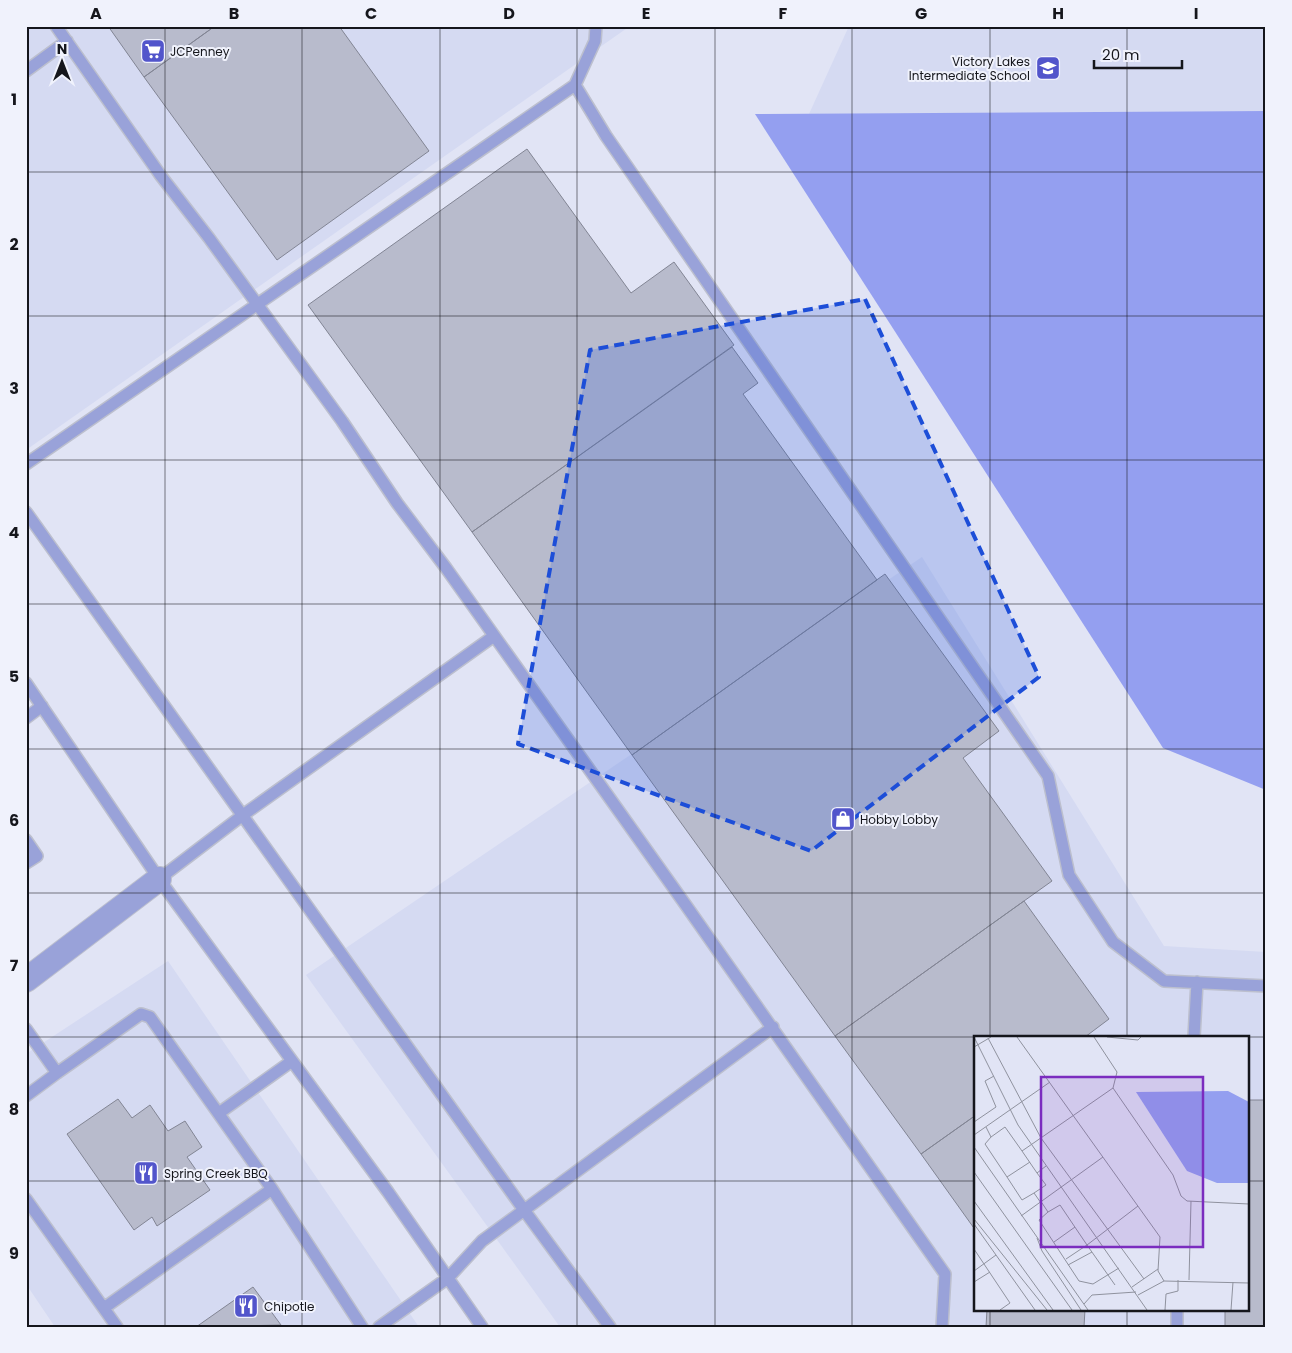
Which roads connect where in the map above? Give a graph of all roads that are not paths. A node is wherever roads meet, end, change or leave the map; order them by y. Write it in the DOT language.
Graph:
graph roads {
  1 [pos="56,26"];
  2 [pos="596,26"];
  3 [pos="68,41"];
  4 [pos="26,71"];
  5 [pos="575,85"];
  6 [pos="257,304"];
  7 [pos="26,464"];
  8 [pos="26,512"];
  9 [pos="494,636"];
  10 [pos="26,683"];
  11 [pos="42,706"];
  12 [pos="26,718"];
  13 [pos="243,815"];
  14 [pos="26,840"];
  15 [pos="26,863"];
  16 [pos="159,879"];
  17 [pos="26,980"];
  18 [pos="1197,982"];
  19 [pos="1266,986"];
  20 [pos="773,1027"];
  21 [pos="26,1029"];
  22 [pos="1194,1036"];
  23 [pos="292,1061"];
  24 [pos="57,1073"];
  25 [pos="26,1096"];
  26 [pos="219,1113"];
  27 [pos="272,1189"];
  28 [pos="26,1199"];
  29 [pos="524,1210"];
  30 [pos="448,1278"];
  31 [pos="104,1308"];
  32 [pos="1178,1310"];
  33 [pos="117,1327"];
  34 [pos="362,1327"];
  35 [pos="379,1327"];
  36 [pos="482,1327"];
  37 [pos="610,1327"];
  38 [pos="942,1327"];
  39 [pos="1177,1327"];
  1 -- 3 [label="lane"];
  2 -- 5 [label="lane"];
  3 -- 4 [label="lane"];
  3 -- 6 [label="lane"];
  5 -- 6 [label="lane"];
  5 -- 18 [label="lane"];
  6 -- 7 [label="lane"];
  6 -- 9 [label="lane"];
  8 -- 13 [label="lane"];
  9 -- 13 [label="lane"];
  9 -- 20 [label="lane"];
  10 -- 11 [label="lane"];
  11 -- 12 [label="lane"];
  11 -- 16 [label="lane"];
  13 -- 16 [label="lane"];
  13 -- 29 [label="lane"];
  14 -- 15 [label="lane"];
  16 -- 17 [label="street"];
  16 -- 23 [label="lane"];
  18 -- 19 [label="lane"];
  18 -- 22 [label="lane"];
  20 -- 29 [label="lane"];
  20 -- 38 [label="lane"];
  21 -- 24 [label="lane"];
  23 -- 26 [label="lane"];
  23 -- 30 [label="lane"];
  24 -- 25 [label="lane"];
  24 -- 26 [label="lane"];
  26 -- 27 [label="lane"];
  27 -- 31 [label="lane"];
  27 -- 34 [label="lane"];
  28 -- 31 [label="lane"];
  29 -- 30 [label="lane"];
  29 -- 37 [label="lane"];
  30 -- 35 [label="lane"];
  30 -- 36 [label="lane"];
  31 -- 33 [label="lane"];
  32 -- 39 [label="lane"];
}
